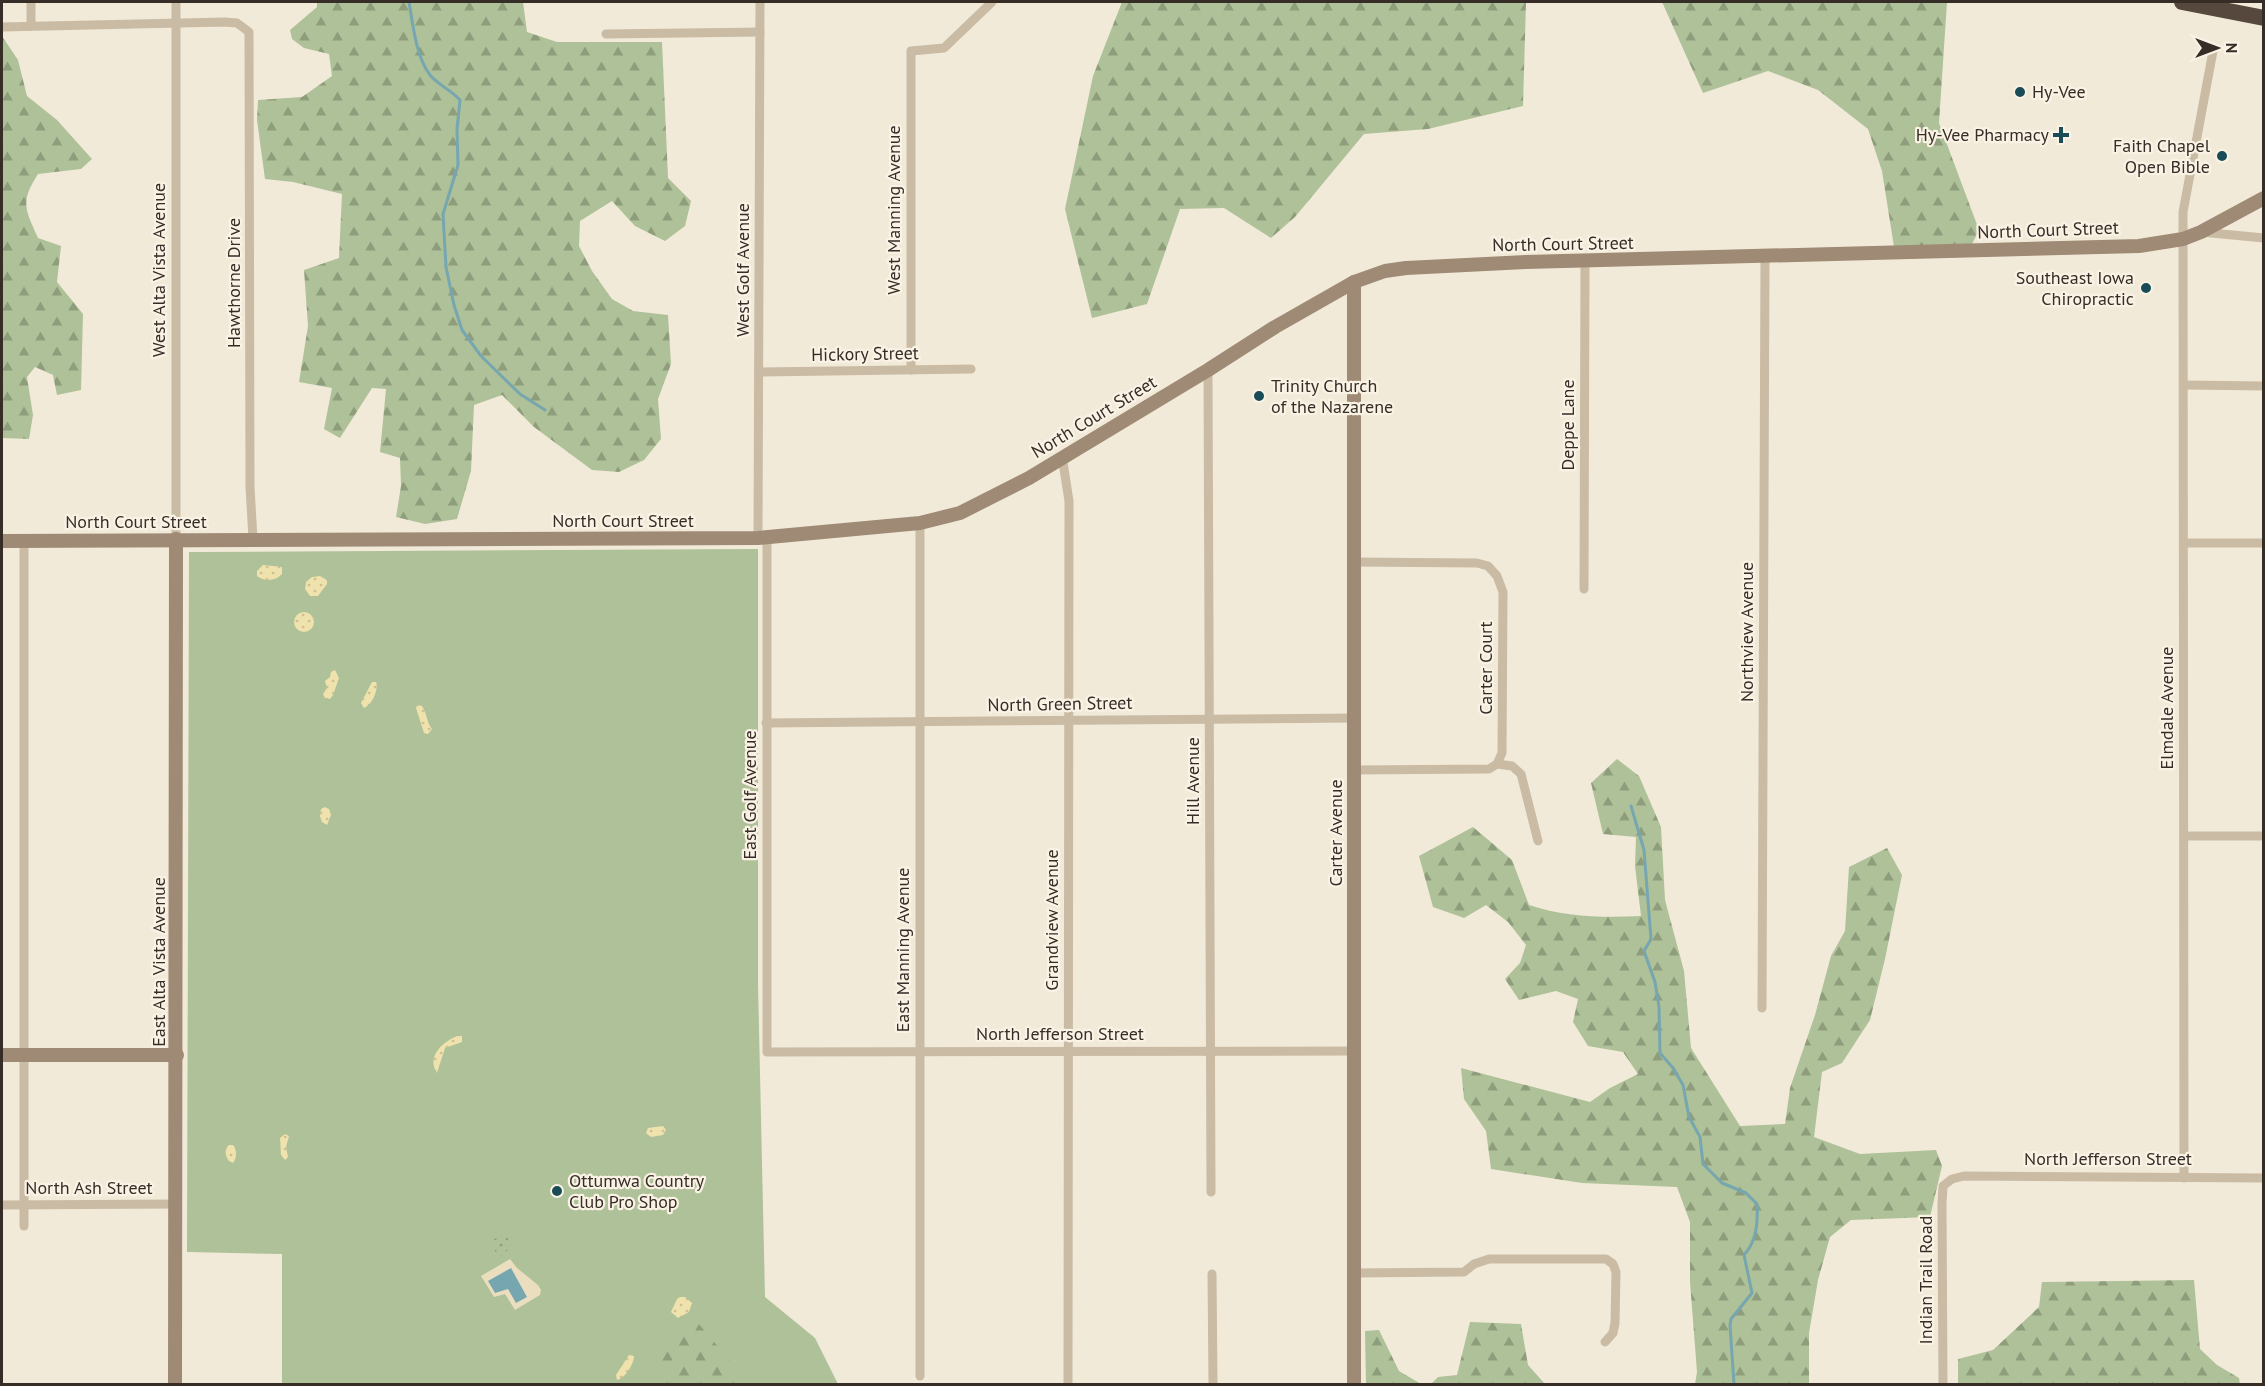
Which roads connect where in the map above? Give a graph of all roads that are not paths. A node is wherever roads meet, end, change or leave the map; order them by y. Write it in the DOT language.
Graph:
graph roads {
  1 [pos="31,2"];
  2 [pos="176,2"];
  3 [pos="760,2"];
  4 [pos="992,2"];
  5 [pos="2182,2"];
  6 [pos="2264,18"];
  7 [pos="176,23"];
  8 [pos="31,26"];
  9 [pos="2,27"];
  10 [pos="760,32"];
  11 [pos="606,34"];
  12 [pos="2213,51"];
  13 [pos="2264,198"];
  14 [pos="2201,232"];
  15 [pos="2264,238"];
  16 [pos="2183,239"];
  17 [pos="1765,257"];
  18 [pos="1585,261"];
  19 [pos="1354,282"];
  20 [pos="971,369"];
  21 [pos="911,370"];
  22 [pos="1208,370"];
  23 [pos="759,372"];
  24 [pos="2184,385"];
  25 [pos="2264,386"];
  26 [pos="1062,456"];
  27 [pos="920,523"];
  28 [pos="762,538"];
  29 [pos="176,540"];
  30 [pos="253,540"];
  31 [pos="2,541"];
  32 [pos="24,541"];
  33 [pos="2184,543"];
  34 [pos="2264,543"];
  35 [pos="1354,562"];
  36 [pos="1584,589"];
  37 [pos="1354,718"];
  38 [pos="1209,719"];
  39 [pos="1069,720"];
  40 [pos="920,722"];
  41 [pos="766,723"];
  42 [pos="1497,764"];
  43 [pos="1354,770"];
  44 [pos="2184,836"];
  45 [pos="2264,836"];
  46 [pos="1538,841"];
  47 [pos="1762,1008"];
  48 [pos="1211,1051"];
  49 [pos="1354,1051"];
  50 [pos="767,1052"];
  51 [pos="920,1052"];
  52 [pos="1068,1052"];
  53 [pos="2,1055"];
  54 [pos="24,1055"];
  55 [pos="177,1055"];
  56 [pos="2184,1178"];
  57 [pos="2264,1178"];
  58 [pos="1952,1179"];
  59 [pos="1211,1192"];
  60 [pos="176,1204"];
  61 [pos="2,1205"];
  62 [pos="24,1205"];
  63 [pos="24,1226"];
  64 [pos="1354,1273"];
  65 [pos="1212,1274"];
  66 [pos="1605,1342"];
  67 [pos="920,1376"];
  68 [pos="175,1384"];
  69 [pos="1068,1384"];
  70 [pos="1213,1384"];
  71 [pos="1354,1384"];
  72 [pos="1943,1384"];
  1 -- 8 [label="street"];
  2 -- 7 [label="street, West Alta Vista Avenue"];
  3 -- 10 [label="street, West Golf Avenue"];
  4 -- 21 [label="street, West Manning Avenue"];
  5 -- 6 [label="highway"];
  7 -- 8 [label="street"];
  7 -- 29 [label="street, West Alta Vista Avenue"];
  7 -- 30 [label="street, Hawthorne Drive"];
  8 -- 9 [label="street"];
  10 -- 11 [label="street"];
  10 -- 23 [label="street, West Golf Avenue"];
  12 -- 16 [label="street, Elmdale Avenue"];
  13 -- 14 [label="main road, North Court Street"];
  14 -- 15 [label="street"];
  14 -- 16 [label="main road, North Court Street"];
  16 -- 17 [label="main road, North Court Street"];
  16 -- 24 [label="street, Elmdale Avenue"];
  17 -- 18 [label="main road, North Court Street"];
  17 -- 47 [label="street, Northview Avenue"];
  18 -- 19 [label="main road, North Court Street"];
  18 -- 36 [label="street, Deppe Lane"];
  19 -- 22 [label="main road, North Court Street"];
  19 -- 35 [label="main road, Carter Avenue"];
  20 -- 21 [label="street, Hickory Street"];
  21 -- 23 [label="street, Hickory Street"];
  22 -- 26 [label="main road, North Court Street"];
  22 -- 38 [label="street, Hill Avenue"];
  23 -- 28 [label="street, West Golf Avenue"];
  24 -- 25 [label="street"];
  24 -- 33 [label="street, Elmdale Avenue"];
  26 -- 27 [label="main road, North Court Street"];
  26 -- 39 [label="street, Grandview Avenue"];
  27 -- 28 [label="main road, North Court Street"];
  27 -- 40 [label="street, East Manning Avenue"];
  28 -- 30 [label="main road, North Court Street"];
  28 -- 41 [label="street, East Golf Avenue"];
  29 -- 30 [label="main road, North Court Street"];
  29 -- 32 [label="main road, North Court Street"];
  29 -- 55 [label="main road, East Alta Vista Avenue"];
  31 -- 32 [label="main road, North Court Street"];
  32 -- 54 [label="street"];
  33 -- 34 [label="street"];
  33 -- 44 [label="street, Elmdale Avenue"];
  35 -- 37 [label="main road, Carter Avenue"];
  35 -- 42 [label="street, Carter Court"];
  37 -- 38 [label="street, North Green Street"];
  37 -- 43 [label="main road, Carter Avenue"];
  38 -- 39 [label="street, North Green Street"];
  38 -- 48 [label="street, Hill Avenue"];
  39 -- 40 [label="street, North Green Street"];
  39 -- 52 [label="street, Grandview Avenue"];
  40 -- 41 [label="street, North Green Street"];
  40 -- 51 [label="street, East Manning Avenue"];
  41 -- 50 [label="street, East Golf Avenue"];
  42 -- 43 [label="street"];
  42 -- 46 [label="street"];
  43 -- 49 [label="main road, Carter Avenue"];
  44 -- 45 [label="street"];
  44 -- 56 [label="street, Elmdale Avenue"];
  48 -- 49 [label="street, North Jefferson Street"];
  48 -- 52 [label="street, North Jefferson Street"];
  48 -- 59 [label="street, Hill Avenue"];
  49 -- 64 [label="main road, Carter Avenue"];
  50 -- 51 [label="street, North Jefferson Street"];
  51 -- 52 [label="street, North Jefferson Street"];
  51 -- 67 [label="street, East Manning Avenue"];
  52 -- 69 [label="street, Grandview Avenue"];
  53 -- 54 [label="main road"];
  54 -- 55 [label="main road"];
  54 -- 62 [label="street"];
  55 -- 60 [label="main road, East Alta Vista Avenue"];
  56 -- 57 [label="street, North Jefferson Street"];
  56 -- 58 [label="street, North Jefferson Street"];
  58 -- 72 [label="street, Indian Trail Road"];
  60 -- 62 [label="street, North Ash Street"];
  60 -- 68 [label="main road, East Alta Vista Avenue"];
  61 -- 62 [label="street, North Ash Street"];
  62 -- 63 [label="street"];
  64 -- 66 [label="street"];
  64 -- 71 [label="main road, Carter Avenue"];
  65 -- 70 [label="street"];
}
